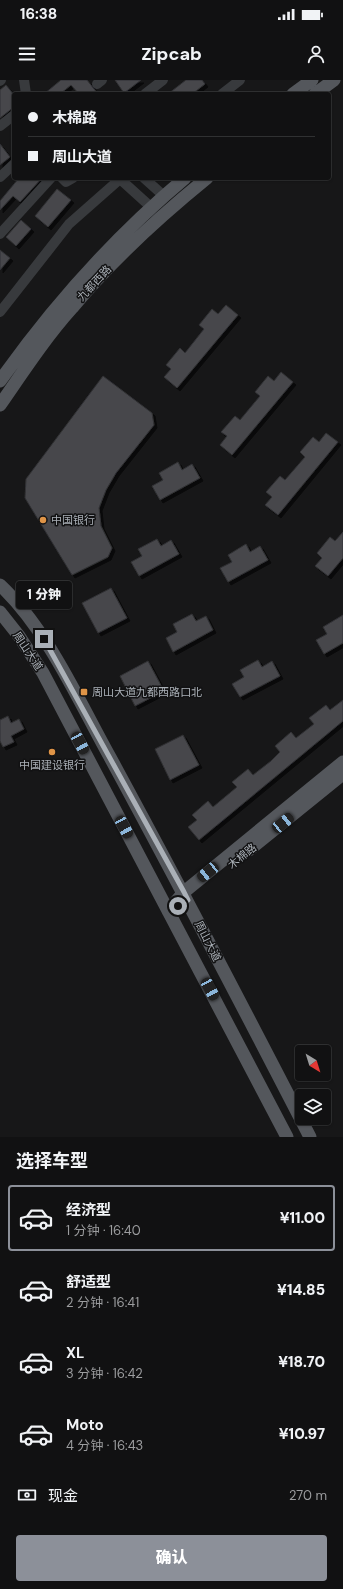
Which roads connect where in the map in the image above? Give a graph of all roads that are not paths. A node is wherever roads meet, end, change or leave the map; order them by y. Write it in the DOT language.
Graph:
graph roads {
  1 [pos="24,80"];
  2 [pos="163,80"];
  3 [pos="240,80"];
  4 [pos="312,80"];
  5 [pos="334,80"];
  6 [pos="26,92"];
  7 [pos="148,92"];
  8 [pos="225,92"];
  9 [pos="296,92"];
  10 [pos="318,92"];
  11 [pos="12,117"];
  12 [pos="0,126"];
  13 [pos="12,166"];
  14 [pos="0,176"];
  15 [pos="49,180"];
  16 [pos="121,180"];
  17 [pos="146,180"];
  18 [pos="183,180"];
  19 [pos="205,180"];
  20 [pos="110,181"];
  21 [pos="164,196"];
  22 [pos="152,208"];
  23 [pos="0,234"];
  24 [pos="0,312"];
  25 [pos="0,381"];
  26 [pos="0,405"];
  27 [pos="0,586"];
  28 [pos="0,612"];
  29 [pos="343,762"];
  30 [pos="343,774"];
  31 [pos="186,896"];
  32 [pos="168,911"];
  33 [pos="288,1137"];
  34 [pos="310,1137"];
  1 -- 6 [label="lane"];
  2 -- 7 [label="lane"];
  3 -- 8 [label="lane"];
  4 -- 9 [label="main road"];
  5 -- 10 [label="main road"];
  11 -- 12 [label="lane"];
  13 -- 14 [label="lane"];
  15 -- 23 [label="lane"];
  16 -- 22 [label="lane"];
  17 -- 21 [label="lane"];
  18 -- 21 [label="main road, 九都西路"];
  19 -- 26 [label="main road, 九都西路"];
  20 -- 24 [label="lane"];
  21 -- 22 [label="main road, 九都西路"];
  22 -- 25 [label="main road, 九都西路"];
  27 -- 31 [label="main road, 周山大道"];
  28 -- 32 [label="main road, 周山大道"];
  29 -- 31 [label="main road, 木棉路"];
  30 -- 31 [label="main road, 木棉路"];
  31 -- 32 [label="main road, 木棉路"];
  31 -- 34 [label="main road, 周山大道"];
  32 -- 33 [label="main road, 周山大道"];
}
